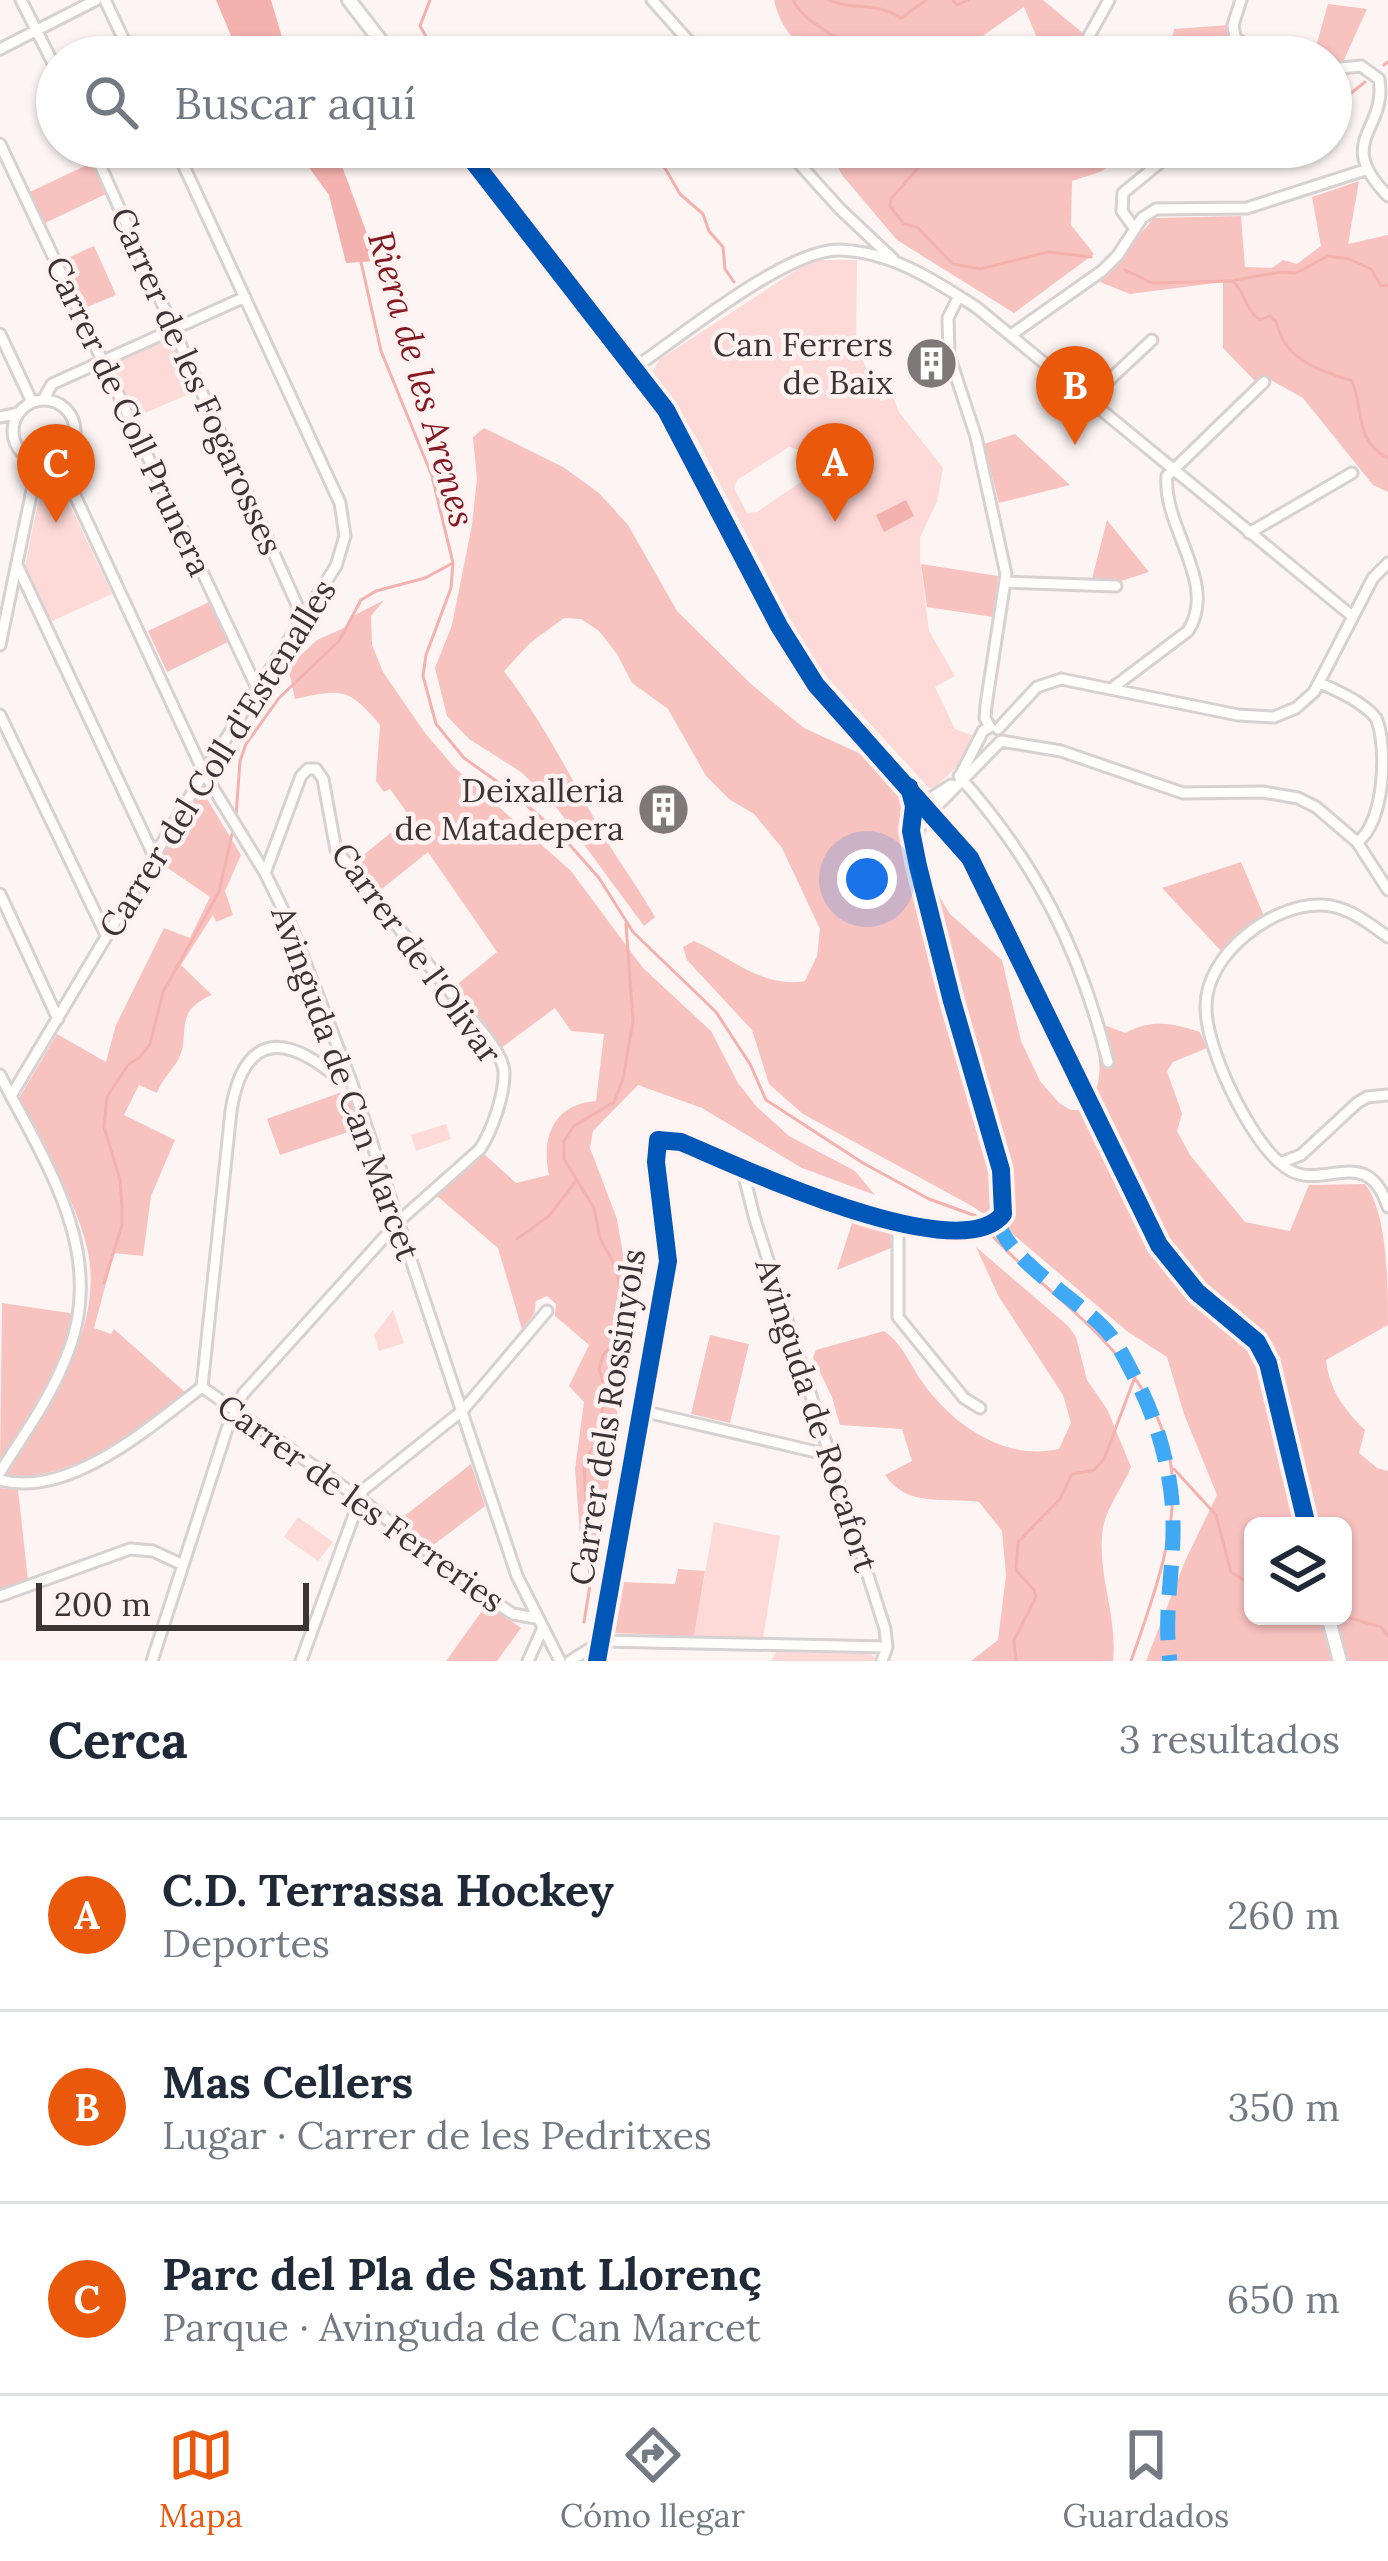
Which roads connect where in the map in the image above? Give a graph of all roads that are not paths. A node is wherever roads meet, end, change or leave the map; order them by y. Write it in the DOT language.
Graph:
graph roads {
  1 [pos="21,0"];
  2 [pos="96,0"];
  3 [pos="105,0"];
  4 [pos="349,0"];
  5 [pos="652,0"];
  6 [pos="1109,0"];
  7 [pos="1240,0"];
  8 [pos="38,30"];
  9 [pos="41,36"];
  10 [pos="122,36"];
  11 [pos="377,36"];
  12 [pos="684,36"];
  13 [pos="1089,36"];
  14 [pos="1235,36"];
  15 [pos="0,50"];
  16 [pos="1352,67"];
  17 [pos="0,143"];
  18 [pos="102,168"];
  19 [pos="185,168"];
  20 [pos="478,168"];
  21 [pos="803,168"];
  22 [pos="1154,168"];
  23 [pos="1365,170"];
  24 [pos="1388,196"];
  25 [pos="848,217"];
  26 [pos="1134,228"];
  27 [pos="854,251"];
  28 [pos="897,262"];
  29 [pos="959,296"];
  30 [pos="245,297"];
  31 [pos="175,328"];
  32 [pos="0,334"];
  33 [pos="1011,335"];
  34 [pos="1152,340"];
  35 [pos="103,360"];
  36 [pos="633,369"];
  37 [pos="1264,382"];
  38 [pos="1090,398"];
  39 [pos="38,401"];
  40 [pos="19,412"];
  41 [pos="0,417"];
  42 [pos="58,459"];
  43 [pos="38,461"];
  44 [pos="1172,468"];
  45 [pos="1352,472"];
  46 [pos="1250,533"];
  47 [pos="1388,563"];
  48 [pos="17,565"];
  49 [pos="1005,582"];
  50 [pos="1116,586"];
  51 [pos="302,616"];
  52 [pos="1352,616"];
  53 [pos="0,645"];
  54 [pos="1319,683"];
  55 [pos="257,688"];
  56 [pos="1111,689"];
  57 [pos="0,715"];
  58 [pos="994,728"];
  59 [pos="981,738"];
  60 [pos="997,744"];
  61 [pos="204,773"];
  62 [pos="961,778"];
  63 [pos="1387,780"];
  64 [pos="910,787"];
  65 [pos="928,807"];
  66 [pos="916,823"];
  67 [pos="945,826"];
  68 [pos="1357,842"];
  69 [pos="154,856"];
  70 [pos="265,873"];
  71 [pos="1388,890"];
  72 [pos="0,894"];
  73 [pos="106,935"];
  74 [pos="1388,937"];
  75 [pos="58,1019"];
  76 [pos="1108,1062"];
  77 [pos="0,1075"];
  78 [pos="351,1081"];
  79 [pos="1388,1095"];
  80 [pos="11,1096"];
  81 [pos="1280,1163"];
  82 [pos="742,1168"];
  83 [pos="1388,1207"];
  84 [pos="399,1221"];
  85 [pos="898,1224"];
  86 [pos="547,1311"];
  87 [pos="202,1387"];
  88 [pos="980,1408"];
  89 [pos="235,1410"];
  90 [pos="463,1410"];
  91 [pos="642,1411"];
  92 [pos="829,1455"];
  93 [pos="0,1476"];
  94 [pos="358,1498"];
  95 [pos="1305,1517"];
  96 [pos="183,1565"];
  97 [pos="0,1596"];
  98 [pos="536,1618"];
  99 [pos="1330,1625"];
  100 [pos="542,1630"];
  101 [pos="602,1641"];
  102 [pos="886,1647"];
  103 [pos="152,1661"];
  104 [pos="301,1661"];
  105 [pos="528,1661"];
  106 [pos="560,1661"];
  107 [pos="569,1661"];
  108 [pos="597,1661"];
  109 [pos="882,1661"];
  110 [pos="1340,1661"];
  1 -- 8 [label="street"];
  2 -- 8 [label="street"];
  3 -- 10 [label="street"];
  4 -- 11 [label="street"];
  5 -- 12 [label="street"];
  6 -- 13 [label="street"];
  7 -- 14 [label="street"];
  8 -- 9 [label="street"];
  8 -- 15 [label="street"];
  16 -- 23 [label="street"];
  17 -- 35 [label="street, Carrer de Coll Prunera"];
  18 -- 31 [label="street, Carrer de les Fogarosses"];
  19 -- 30 [label="street, Carrer del Coll d'Estenalles"];
  20 -- 36 [label="street"];
  21 -- 25 [label="street"];
  22 -- 26 [label="street"];
  23 -- 24 [label="street"];
  23 -- 26 [label="street"];
  25 -- 27 [label="street"];
  25 -- 28 [label="street"];
  26 -- 33 [label="street"];
  27 -- 28 [label="street"];
  27 -- 36 [label="street"];
  28 -- 29 [label="street"];
  29 -- 33 [label="street"];
  29 -- 49 [label="street"];
  30 -- 31 [label="street"];
  30 -- 51 [label="street, Carrer del Coll d'Estenalles"];
  31 -- 35 [label="street"];
  31 -- 51 [label="street, Carrer de les Fogarosses"];
  32 -- 39 [label="street"];
  33 -- 38 [label="street"];
  34 -- 38 [label="street"];
  35 -- 39 [label="street"];
  35 -- 55 [label="street, Carrer de Coll Prunera"];
  36 -- 64 [label="street"];
  37 -- 44 [label="street"];
  38 -- 44 [label="street"];
  39 -- 40 [label="street"];
  39 -- 42 [label="street"];
  40 -- 41 [label="street"];
  40 -- 43 [label="street"];
  42 -- 43 [label="street"];
  42 -- 61 [label="street, Avinguda de Can Marcet"];
  43 -- 48 [label="street"];
  44 -- 46 [label="street"];
  44 -- 56 [label="street"];
  45 -- 46 [label="street"];
  46 -- 52 [label="street"];
  47 -- 52 [label="street"];
  48 -- 53 [label="street"];
  48 -- 69 [label="street"];
  49 -- 50 [label="street"];
  49 -- 58 [label="street"];
  51 -- 55 [label="street, Carrer del Coll d'Estenalles"];
  52 -- 54 [label="street"];
  54 -- 56 [label="street"];
  54 -- 63 [label="street"];
  55 -- 61 [label="street, Carrer del Coll d'Estenalles"];
  56 -- 58 [label="street"];
  57 -- 73 [label="street"];
  58 -- 59 [label="street"];
  58 -- 60 [label="street"];
  59 -- 60 [label="street"];
  59 -- 62 [label="street"];
  60 -- 62 [label="street"];
  60 -- 68 [label="street"];
  61 -- 69 [label="street, Carrer del Coll d'Estenalles"];
  61 -- 70 [label="street, Avinguda de Can Marcet"];
  62 -- 65 [label="street"];
  62 -- 76 [label="street"];
  63 -- 68 [label="street"];
  64 -- 65 [label="street"];
  64 -- 66 [label="street, Carrer dels Rossinyols"];
  65 -- 66 [label="street"];
  65 -- 67 [label="street"];
  66 -- 67 [label="street"];
  66 -- 85 [label="street, Carrer dels Rossinyols"];
  67 -- 95 [label="street"];
  68 -- 71 [label="street"];
  69 -- 73 [label="street, Carrer del Coll d'Estenalles"];
  70 -- 78 [label="street, Avinguda de Can Marcet"];
  70 -- 84 [label="street, Carrer de l'Olivar"];
  72 -- 75 [label="street"];
  73 -- 75 [label="street, Carrer del Coll d'Estenalles"];
  74 -- 81 [label="street"];
  75 -- 80 [label="street, Carrer del Coll d'Estenalles"];
  77 -- 80 [label="street"];
  78 -- 84 [label="street, Avinguda de Can Marcet"];
  78 -- 87 [label="street, Carrer de les Ferreries"];
  79 -- 81 [label="street"];
  80 -- 93 [label="street"];
  81 -- 83 [label="street"];
  82 -- 85 [label="street, Carrer dels Rossinyols"];
  82 -- 91 [label="street, Carrer dels Rossinyols"];
  82 -- 92 [label="street, Avinguda de Rocafort"];
  84 -- 89 [label="street"];
  84 -- 90 [label="street, Avinguda de Can Marcet"];
  85 -- 88 [label="street"];
  86 -- 90 [label="street"];
  87 -- 89 [label="street, Carrer de les Ferreries"];
  87 -- 93 [label="street"];
  89 -- 94 [label="street, Carrer de les Ferreries"];
  89 -- 96 [label="street"];
  90 -- 94 [label="street"];
  90 -- 98 [label="street, Avinguda de Can Marcet"];
  91 -- 92 [label="street"];
  91 -- 101 [label="street, Carrer dels Rossinyols"];
  92 -- 102 [label="street, Avinguda de Rocafort"];
  94 -- 98 [label="street, Carrer de les Ferreries"];
  94 -- 104 [label="street"];
  96 -- 97 [label="street"];
  96 -- 103 [label="street"];
  98 -- 100 [label="street, Avinguda de Can Marcet"];
  99 -- 110 [label="street"];
  100 -- 105 [label="street"];
  100 -- 106 [label="street, Avinguda de Can Marcet"];
  101 -- 102 [label="street"];
  101 -- 107 [label="street"];
  101 -- 108 [label="street, Carrer dels Rossinyols"];
  102 -- 109 [label="street, Avinguda de Rocafort"];
}
